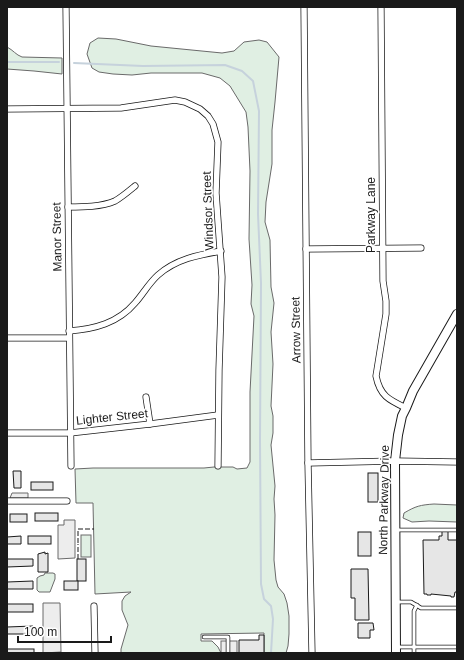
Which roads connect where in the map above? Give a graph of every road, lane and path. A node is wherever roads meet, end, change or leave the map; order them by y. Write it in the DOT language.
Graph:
graph roads {
  1 [pos="66,7"];
  2 [pos="304,7"];
  3 [pos="381,7"];
  4 [pos="67,108"];
  5 [pos="7,109"];
  6 [pos="135,186"];
  7 [pos="68,207"];
  8 [pos="382,248"];
  9 [pos="421,248"];
  10 [pos="306,249"];
  11 [pos="221,251"];
  12 [pos="457,314"];
  13 [pos="69,331"];
  14 [pos="7,338"];
  15 [pos="69,338"];
  16 [pos="146,397"];
  17 [pos="406,408"];
  18 [pos="218,415"];
  19 [pos="150,424"];
  20 [pos="7,433"];
  21 [pos="70,433"];
  22 [pos="395,461"];
  23 [pos="457,462"];
  24 [pos="308,463"];
  25 [pos="71,466"];
  26 [pos="218,466"];
  27 [pos="67,501"];
  28 [pos="7,502"];
  29 [pos="395,530"];
  30 [pos="457,530"];
  31 [pos="396,602"];
  32 [pos="417,605"];
  33 [pos="94,606"];
  34 [pos="457,608"];
  35 [pos="204,637"];
  36 [pos="457,646"];
  37 [pos="414,647"];
  38 [pos="396,650"];
  39 [pos="95,653"];
  40 [pos="228,653"];
  41 [pos="312,653"];
  42 [pos="414,653"];
  1 -- 4 [label="street, Manor Street"];
  2 -- 10 [label="street, Arrow Street"];
  3 -- 8 [label="street, Parkway Lane"];
  4 -- 5 [label="street, Windsor Street"];
  4 -- 7 [label="street, Manor Street"];
  4 -- 11 [label="street, Windsor Street"];
  6 -- 7 [label="street"];
  7 -- 13 [label="street, Manor Street"];
  8 -- 9 [label="street"];
  8 -- 10 [label="street"];
  8 -- 17 [label="street, Parkway Lane"];
  10 -- 24 [label="street, Arrow Street"];
  11 -- 13 [label="street"];
  11 -- 18 [label="street, Windsor Street"];
  12 -- 17 [label="main road, North Parkway Drive"];
  13 -- 15 [label="street, Manor Street"];
  14 -- 15 [label="street"];
  15 -- 21 [label="street, Manor Street"];
  16 -- 19 [label="street"];
  17 -- 22 [label="main road, North Parkway Drive"];
  18 -- 19 [label="street, Lighter Street"];
  18 -- 26 [label="street, Windsor Street"];
  19 -- 21 [label="street, Lighter Street"];
  20 -- 21 [label="street, Lighter Street"];
  21 -- 25 [label="street, Manor Street"];
  22 -- 23 [label="street"];
  22 -- 24 [label="street"];
  22 -- 29 [label="main road, North Parkway Drive"];
  24 -- 41 [label="street, Arrow Street"];
  27 -- 28 [label="street"];
  29 -- 30 [label="lane"];
  29 -- 31 [label="main road, North Parkway Drive"];
  31 -- 32 [label="lane"];
  31 -- 38 [label="main road, North Parkway Drive"];
  32 -- 34 [label="lane"];
  32 -- 37 [label="lane"];
  33 -- 39 [label="street"];
  35 -- 40 [label="lane"];
  36 -- 37 [label="lane"];
  37 -- 38 [label="lane"];
  37 -- 42 [label="lane"];
}
